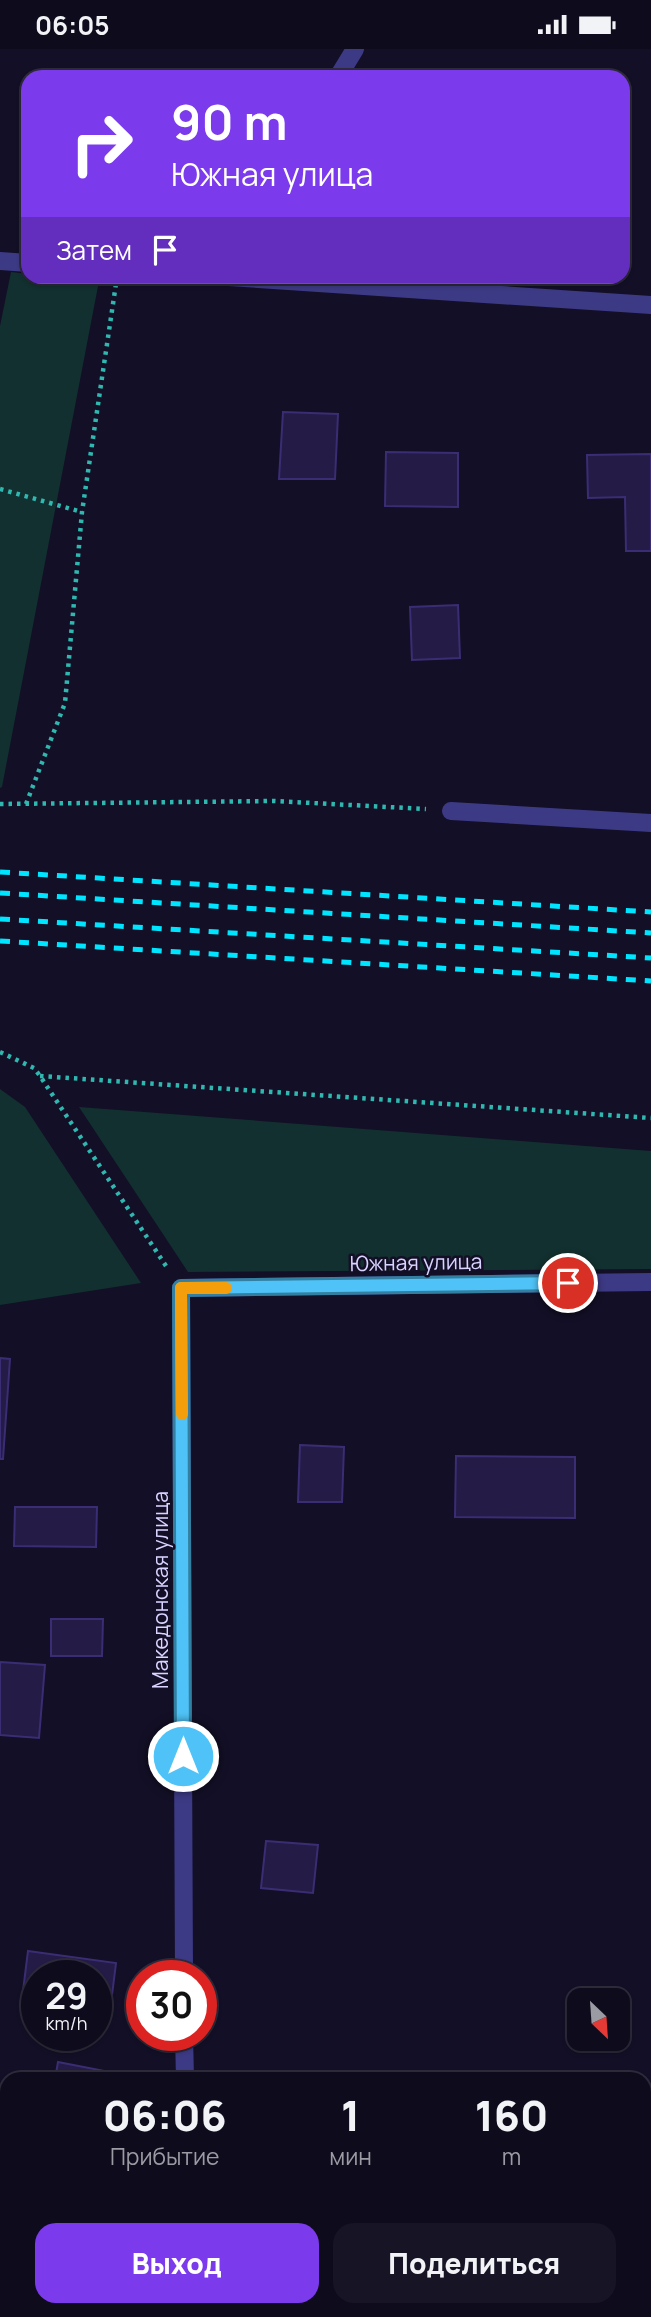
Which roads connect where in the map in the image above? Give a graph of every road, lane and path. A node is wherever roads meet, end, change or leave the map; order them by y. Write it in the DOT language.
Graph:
graph roads {
  1 [pos="355,49"];
  2 [pos="342,70"];
  3 [pos="0,261"];
  4 [pos="21,262"];
  5 [pos="116,284"];
  6 [pos="334,284"];
  7 [pos="651,305"];
  8 [pos="0,489"];
  9 [pos="82,512"];
  10 [pos="0,804"];
  11 [pos="26,804"];
  12 [pos="451,811"];
  13 [pos="651,823"];
  14 [pos="0,1052"];
  15 [pos="40,1076"];
  16 [pos="651,1118"];
  17 [pos="651,1282"];
  18 [pos="181,1288"];
  19 [pos="184,1960"];
  20 [pos="184,2051"];
  21 [pos="185,2072"];
  1 -- 2 [label="street"];
  3 -- 4 [label="street"];
  5 -- 9 [label="path"];
  6 -- 7 [label="street"];
  8 -- 9 [label="path"];
  9 -- 11 [label="path"];
  10 -- 11 [label="path"];
  11 -- 12 [label="path"];
  12 -- 13 [label="street"];
  14 -- 15 [label="path"];
  15 -- 16 [label="path"];
  15 -- 18 [label="path"];
  17 -- 18 [label="street, Южная улица"];
  18 -- 19 [label="street, Македонская улица"];
  20 -- 21 [label="street"];
}
